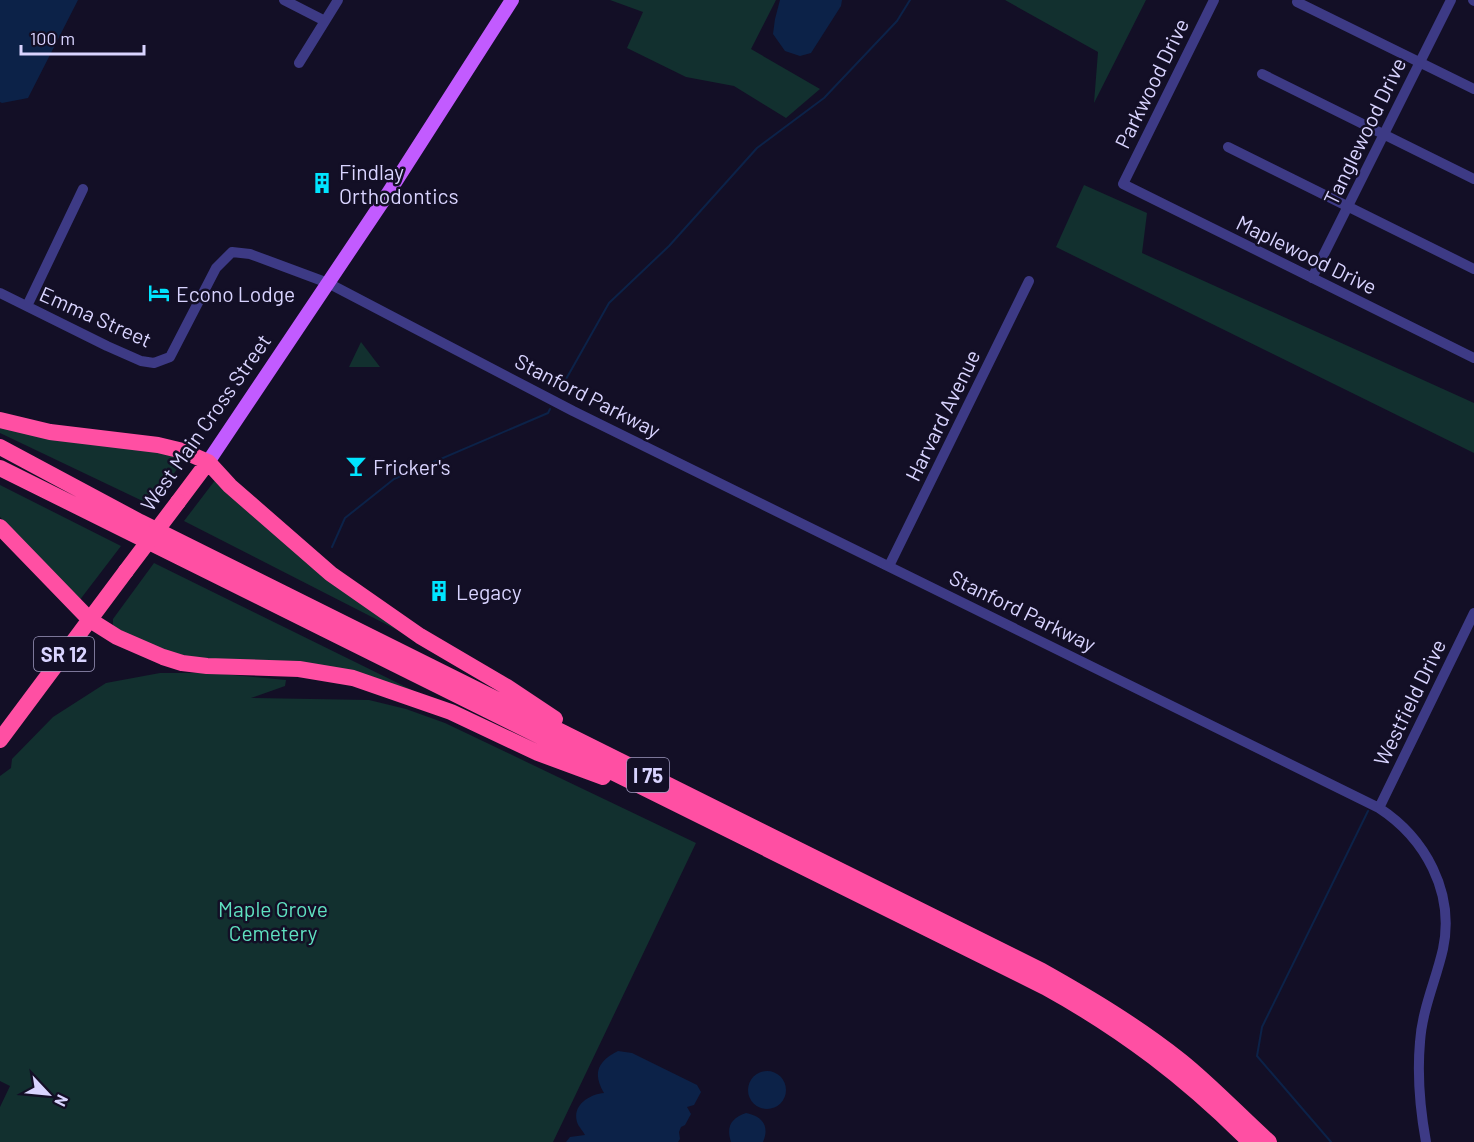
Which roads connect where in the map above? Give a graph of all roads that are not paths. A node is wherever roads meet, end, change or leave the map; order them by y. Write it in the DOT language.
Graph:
graph roads {
  1 [pos="284,0"];
  2 [pos="339,0"];
  3 [pos="512,0"];
  4 [pos="1214,0"];
  5 [pos="1451,0"];
  6 [pos="1297,2"];
  7 [pos="325,21"];
  8 [pos="299,63"];
  9 [pos="1420,63"];
  10 [pos="1262,74"];
  11 [pos="1474,89"];
  12 [pos="1384,135"];
  13 [pos="1228,147"];
  14 [pos="1474,179"];
  15 [pos="1123,184"];
  16 [pos="83,189"];
  17 [pos="1348,207"];
  18 [pos="1474,269"];
  19 [pos="1312,279"];
  20 [pos="1029,282"];
  21 [pos="328,283"];
  22 [pos="0,293"];
  23 [pos="27,306"];
  24 [pos="1474,357"];
  25 [pos="0,420"];
  26 [pos="0,447"];
  27 [pos="208,462"];
  28 [pos="0,468"];
  29 [pos="0,527"];
  30 [pos="889,566"];
  31 [pos="1474,613"];
  32 [pos="90,620"];
  33 [pos="0,740"];
  34 [pos="661,781"];
  35 [pos="674,802"];
  36 [pos="1379,807"];
  37 [pos="1250,1142"];
  38 [pos="1269,1142"];
  39 [pos="1426,1142"];
  1 -- 7 [label="street"];
  2 -- 7 [label="street"];
  3 -- 21 [label="main road, West Main Cross Street / SR 12"];
  4 -- 15 [label="street, Parkwood Drive"];
  5 -- 9 [label="street, Tanglewood Drive"];
  6 -- 9 [label="street"];
  7 -- 8 [label="street"];
  9 -- 11 [label="street"];
  9 -- 12 [label="street, Tanglewood Drive"];
  10 -- 12 [label="street"];
  12 -- 14 [label="street"];
  12 -- 17 [label="street, Tanglewood Drive"];
  13 -- 17 [label="street"];
  15 -- 19 [label="street, Maplewood Drive"];
  16 -- 23 [label="street"];
  17 -- 18 [label="street"];
  17 -- 19 [label="street, Tanglewood Drive"];
  19 -- 24 [label="street, Maplewood Drive"];
  20 -- 30 [label="street, Harvard Avenue"];
  21 -- 23 [label="street, Emma Street"];
  21 -- 27 [label="main road, West Main Cross Street / SR 12"];
  21 -- 30 [label="street, Stanford Parkway"];
  22 -- 23 [label="street, Emma Street"];
  25 -- 27 [label="highway"];
  26 -- 34 [label="highway, I 75"];
  27 -- 32 [label="highway, West Main Cross Street / SR 12, bridge"];
  27 -- 34 [label="highway"];
  28 -- 35 [label="highway, I 75"];
  29 -- 32 [label="highway"];
  30 -- 36 [label="street, Stanford Parkway"];
  31 -- 36 [label="street, Westfield Drive"];
  32 -- 33 [label="highway, West Main Cross Street / SR 12"];
  32 -- 35 [label="highway"];
  34 -- 38 [label="highway, I 75"];
  35 -- 37 [label="highway, I 75"];
  36 -- 39 [label="street, Stanford Parkway"];
}
